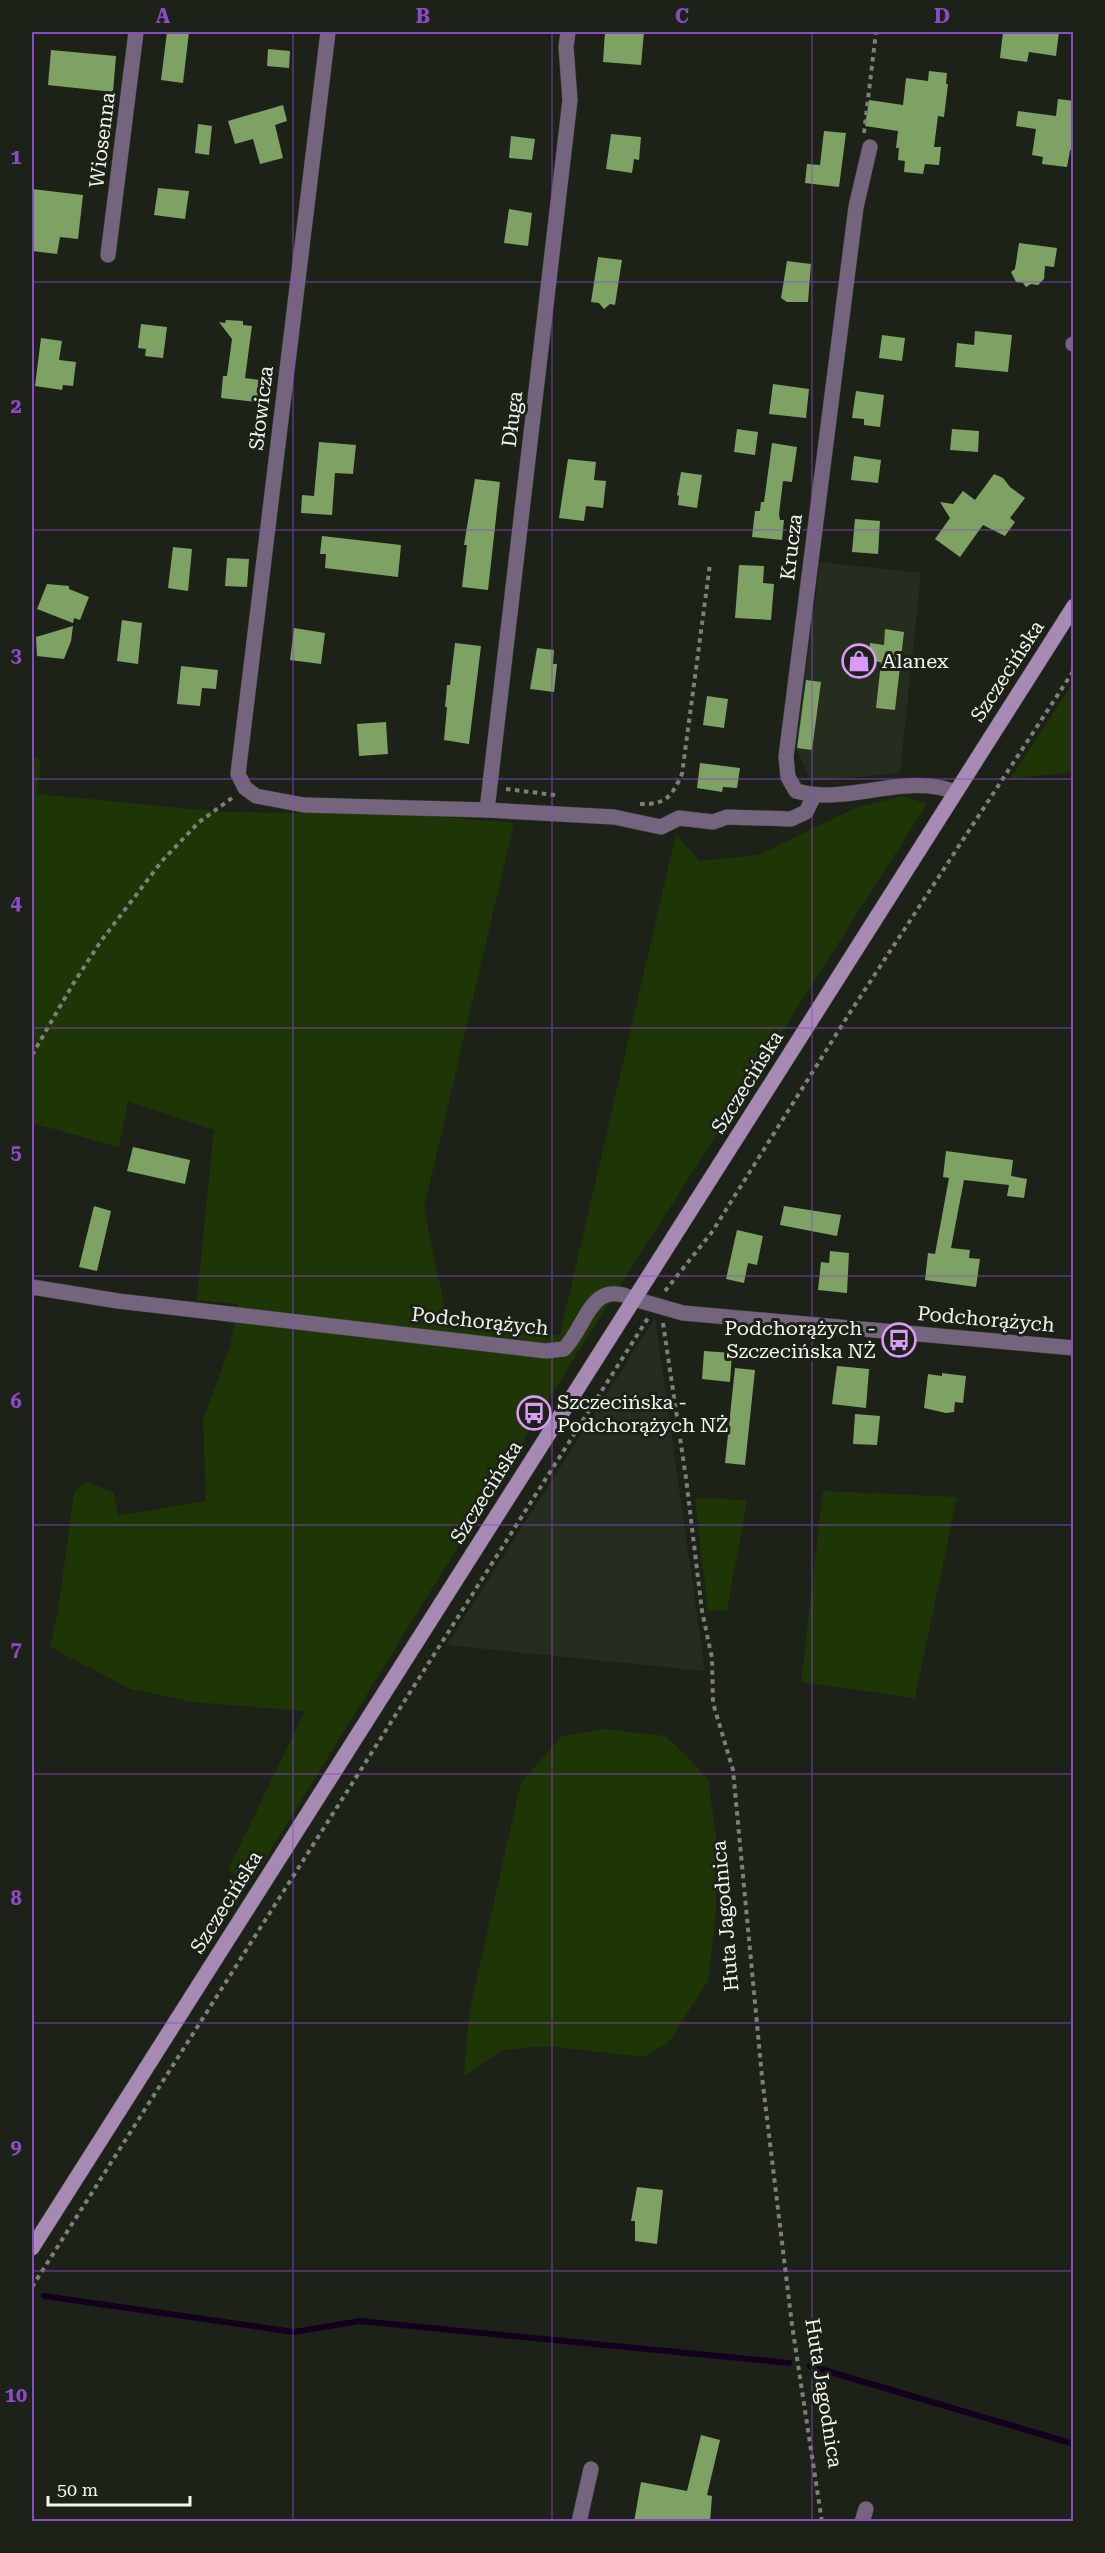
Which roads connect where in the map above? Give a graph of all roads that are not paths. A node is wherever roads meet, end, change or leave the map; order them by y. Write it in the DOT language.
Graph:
graph roads {
  1 [pos="136,32"];
  2 [pos="328,32"];
  3 [pos="568,32"];
  4 [pos="870,147"];
  5 [pos="108,255"];
  6 [pos="1074,606"];
  7 [pos="955,792"];
  8 [pos="814,796"];
  9 [pos="487,810"];
  10 [pos="32,1287"];
  11 [pos="634,1299"];
  12 [pos="1074,1348"];
  13 [pos="32,2248"];
  14 [pos="591,2469"];
  15 [pos="579,2522"];
  1 -- 5 [label="street, Wiosenna"];
  2 -- 9 [label="street, Słowicza"];
  3 -- 9 [label="street, Długa"];
  4 -- 8 [label="street, Krucza"];
  6 -- 7 [label="main road, Szczecińska"];
  7 -- 8 [label="street"];
  7 -- 11 [label="main road, Szczecińska"];
  8 -- 9 [label="street"];
  10 -- 11 [label="street, Podchorążych"];
  11 -- 12 [label="street, Podchorążych"];
  11 -- 13 [label="main road, Szczecińska"];
  14 -- 15 [label="street"];
}
